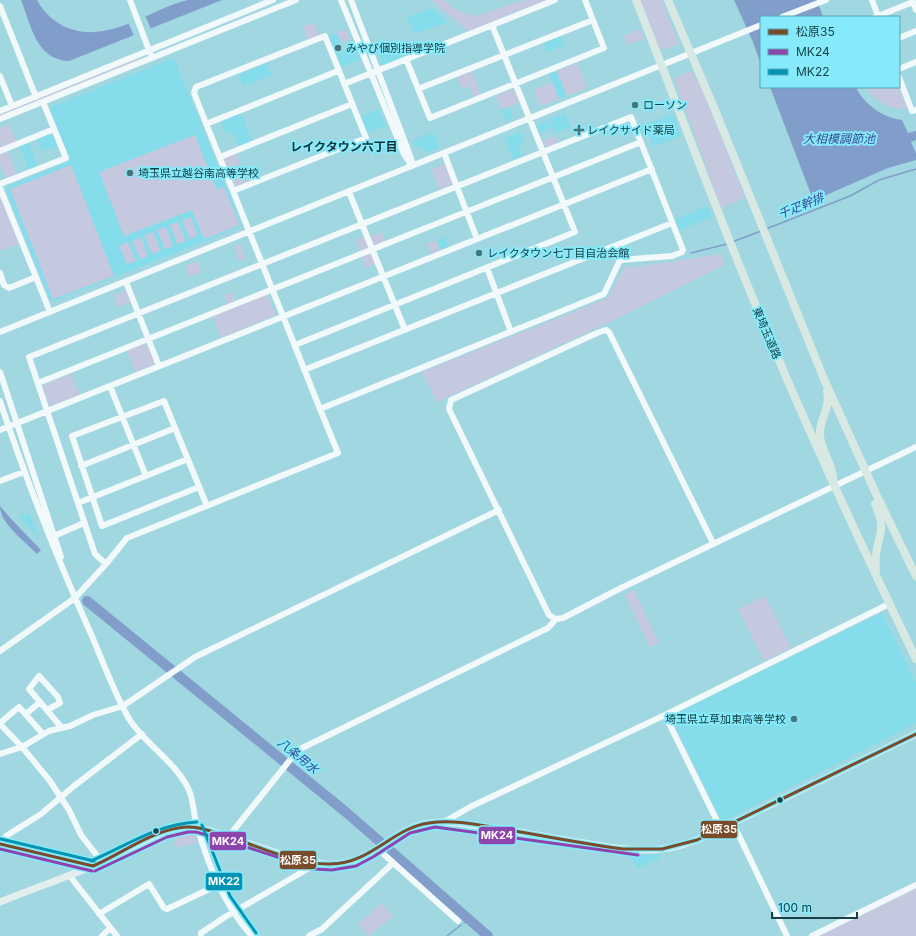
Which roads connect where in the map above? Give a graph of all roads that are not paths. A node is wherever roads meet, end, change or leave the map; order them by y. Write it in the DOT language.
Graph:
graph roads {
  1 [pos="130,0"];
  2 [pos="273,0"];
  3 [pos="296,0"];
  4 [pos="340,0"];
  5 [pos="350,0"];
  6 [pos="555,0"];
  7 [pos="584,0"];
  8 [pos="636,0"];
  9 [pos="668,0"];
  10 [pos="825,0"];
  11 [pos="872,0"];
  12 [pos="0,6"];
  13 [pos="916,10"];
  14 [pos="785,16"];
  15 [pos="876,16"];
  16 [pos="592,20"];
  17 [pos="492,25"];
  18 [pos="760,25"];
  19 [pos="916,31"];
  20 [pos="900,38"];
  21 [pos="149,50"];
  22 [pos="504,54"];
  23 [pos="690,54"];
  24 [pos="152,57"];
  25 [pos="406,59"];
  26 [pos="916,62"];
  27 [pos="663,66"];
  28 [pos="900,69"];
  29 [pos="338,71"];
  30 [pos="375,72"];
  31 [pos="0,76"];
  32 [pos="900,80"];
  33 [pos="344,84"];
  34 [pos="516,84"];
  35 [pos="418,88"];
  36 [pos="36,97"];
  37 [pos="43,102"];
  38 [pos="352,104"];
  39 [pos="12,106"];
  40 [pos="916,110"];
  41 [pos="0,111"];
  42 [pos="0,119"];
  43 [pos="530,119"];
  44 [pos="206,124"];
  45 [pos="54,129"];
  46 [pos="641,142"];
  47 [pos="0,151"];
  48 [pos="543,152"];
  49 [pos="444,153"];
  50 [pos="220,157"];
  51 [pos="412,166"];
  52 [pos="652,169"];
  53 [pos="553,177"];
  54 [pos="0,184"];
  55 [pos="458,186"];
  56 [pos="0,188"];
  57 [pos="233,191"];
  58 [pos="349,192"];
  59 [pos="564,204"];
  60 [pos="467,212"];
  61 [pos="672,223"];
  62 [pos="362,224"];
  63 [pos="249,232"];
  64 [pos="478,239"];
  65 [pos="373,250"];
  66 [pos="262,264"];
  67 [pos="486,268"];
  68 [pos="0,273"];
  69 [pos="384,276"];
  70 [pos="36,277"];
  71 [pos="126,282"];
  72 [pos="273,289"];
  73 [pos="497,294"];
  74 [pos="395,304"];
  75 [pos="50,312"];
  76 [pos="139,313"];
  77 [pos="284,316"];
  78 [pos="405,330"];
  79 [pos="0,332"];
  80 [pos="511,332"];
  81 [pos="148,339"];
  82 [pos="295,345"];
  83 [pos="159,366"];
  84 [pos="304,370"];
  85 [pos="0,372"];
  86 [pos="824,378"];
  87 [pos="38,383"];
  88 [pos="110,386"];
  89 [pos="0,401"];
  90 [pos="320,409"];
  91 [pos="47,411"];
  92 [pos="122,417"];
  93 [pos="17,424"];
  94 [pos="9,426"];
  95 [pos="176,428"];
  96 [pos="0,430"];
  97 [pos="134,445"];
  98 [pos="916,447"];
  99 [pos="188,459"];
  100 [pos="81,466"];
  101 [pos="866,471"];
  102 [pos="24,472"];
  103 [pos="146,476"];
  104 [pos="0,481"];
  105 [pos="833,486"];
  106 [pos="199,487"];
  107 [pos="92,498"];
  108 [pos="78,503"];
  109 [pos="207,506"];
  110 [pos="498,510"];
  111 [pos="84,523"];
  112 [pos="54,536"];
  113 [pos="714,544"];
  114 [pos="106,564"];
  115 [pos="916,576"];
  116 [pos="879,581"];
  117 [pos="75,598"];
  118 [pos="889,604"];
  119 [pos="556,619"];
  120 [pos="0,651"];
  121 [pos="916,659"];
  122 [pos="40,702"];
  123 [pos="123,706"];
  124 [pos="47,710"];
  125 [pos="26,714"];
  126 [pos="665,715"];
  127 [pos="0,724"];
  128 [pos="62,728"];
  129 [pos="43,734"];
  130 [pos="142,734"];
  131 [pos="916,734"];
  132 [pos="22,747"];
  133 [pos="0,754"];
  134 [pos="60,797"];
  135 [pos="444,822"];
  136 [pos="733,823"];
  137 [pos="197,827"];
  138 [pos="721,829"];
  139 [pos="229,836"];
  140 [pos="0,844"];
  141 [pos="379,848"];
  142 [pos="102,862"];
  143 [pos="393,863"];
  144 [pos="316,864"];
  145 [pos="93,866"];
  146 [pos="70,875"];
  147 [pos="218,885"];
  148 [pos="916,885"];
  149 [pos="0,902"];
  150 [pos="234,913"];
  151 [pos="99,914"];
  152 [pos="458,921"];
  153 [pos="110,928"];
  154 [pos="102,936"];
  155 [pos="117,936"];
  156 [pos="201,936"];
  157 [pos="252,936"];
  158 [pos="309,936"];
  159 [pos="787,936"];
  160 [pos="812,936"];
  1 -- 21 [label="street"];
  2 -- 21 [label="street"];
  3 -- 24 [label="street"];
  4 -- 30 [label="street"];
  5 -- 30 [label="street"];
  6 -- 17 [label="street"];
  7 -- 16 [label="street"];
  8 -- 27 [label="highway, 東埼玉道路"];
  9 -- 23 [label="highway"];
  10 -- 14 [label="street"];
  11 -- 15 [label="street"];
  12 -- 36 [label="street"];
  13 -- 15 [label="street"];
  16 -- 22 [label="street"];
  16 -- 34 [label="street"];
  17 -- 22 [label="street"];
  17 -- 25 [label="street"];
  18 -- 23 [label="street"];
  19 -- 20 [label="street"];
  21 -- 24 [label="street"];
  21 -- 36 [label="street"];
  22 -- 34 [label="street"];
  22 -- 35 [label="street"];
  23 -- 27 [label="street"];
  23 -- 86 [label="highway"];
  24 -- 37 [label="street"];
  25 -- 30 [label="street"];
  25 -- 35 [label="street"];
  26 -- 28 [label="street"];
  27 -- 43 [label="street"];
  27 -- 105 [label="highway, 東埼玉道路"];
  29 -- 33 [label="street"];
  29 -- 44 [label="street"];
  29 -- 44 [label="street"];
  30 -- 33 [label="street"];
  30 -- 51 [label="street"];
  31 -- 39 [label="street"];
  32 -- 40 [label="street"];
  33 -- 38 [label="street"];
  34 -- 35 [label="street"];
  34 -- 43 [label="street"];
  36 -- 39 [label="street"];
  37 -- 42 [label="street"];
  37 -- 45 [label="street"];
  38 -- 50 [label="street"];
  38 -- 57 [label="street"];
  39 -- 41 [label="street"];
  43 -- 48 [label="street"];
  43 -- 49 [label="street"];
  44 -- 50 [label="street"];
  45 -- 47 [label="street"];
  45 -- 54 [label="street"];
  46 -- 48 [label="street"];
  46 -- 52 [label="street"];
  46 -- 53 [label="street"];
  48 -- 53 [label="street"];
  48 -- 55 [label="street"];
  49 -- 51 [label="street"];
  49 -- 55 [label="street"];
  50 -- 57 [label="street"];
  51 -- 58 [label="street"];
  52 -- 59 [label="street"];
  52 -- 61 [label="street"];
  53 -- 59 [label="street"];
  53 -- 60 [label="street"];
  55 -- 60 [label="street"];
  55 -- 62 [label="street"];
  56 -- 70 [label="street"];
  57 -- 63 [label="street"];
  58 -- 62 [label="street"];
  58 -- 63 [label="street"];
  59 -- 64 [label="street"];
  59 -- 67 [label="street"];
  60 -- 64 [label="street"];
  60 -- 65 [label="street"];
  61 -- 73 [label="street"];
  61 -- 80 [label="street"];
  62 -- 65 [label="street"];
  62 -- 66 [label="street"];
  63 -- 66 [label="street"];
  63 -- 71 [label="street"];
  64 -- 69 [label="street"];
  65 -- 69 [label="street"];
  65 -- 72 [label="street"];
  66 -- 72 [label="street"];
  66 -- 76 [label="street"];
  67 -- 73 [label="street"];
  67 -- 74 [label="street"];
  68 -- 70 [label="street"];
  69 -- 74 [label="street"];
  69 -- 77 [label="street"];
  70 -- 75 [label="street"];
  71 -- 75 [label="street"];
  71 -- 76 [label="street"];
  72 -- 77 [label="street"];
  72 -- 81 [label="street"];
  73 -- 78 [label="street"];
  73 -- 80 [label="street"];
  74 -- 78 [label="street"];
  74 -- 82 [label="street"];
  75 -- 79 [label="street"];
  76 -- 81 [label="street"];
  76 -- 87 [label="street"];
  77 -- 82 [label="street"];
  77 -- 83 [label="street"];
  78 -- 84 [label="street"];
  80 -- 90 [label="street"];
  81 -- 83 [label="street"];
  81 -- 87 [label="street"];
  82 -- 84 [label="street"];
  83 -- 88 [label="street"];
  84 -- 90 [label="street"];
  85 -- 93 [label="street"];
  86 -- 101 [label="highway"];
  86 -- 105 [label="highway"];
  87 -- 91 [label="street"];
  88 -- 91 [label="street"];
  88 -- 92 [label="street"];
  89 -- 94 [label="street"];
  90 -- 109 [label="street"];
  91 -- 93 [label="street"];
  91 -- 108 [label="street"];
  92 -- 95 [label="street"];
  92 -- 97 [label="street"];
  92 -- 100 [label="street"];
  93 -- 94 [label="street"];
  93 -- 112 [label="street"];
  94 -- 96 [label="street"];
  94 -- 102 [label="street"];
  95 -- 97 [label="street"];
  95 -- 99 [label="street"];
  97 -- 100 [label="street"];
  97 -- 103 [label="street"];
  98 -- 101 [label="street"];
  99 -- 103 [label="street"];
  99 -- 106 [label="street"];
  100 -- 107 [label="street"];
  101 -- 105 [label="street"];
  101 -- 115 [label="highway"];
  101 -- 116 [label="highway"];
  102 -- 104 [label="street"];
  102 -- 117 [label="street"];
  103 -- 107 [label="street"];
  105 -- 113 [label="street"];
  105 -- 116 [label="highway, 東埼玉道路"];
  106 -- 107 [label="street"];
  106 -- 109 [label="street"];
  107 -- 108 [label="street"];
  108 -- 111 [label="street"];
  109 -- 114 [label="street"];
  110 -- 113 [label="street"];
  110 -- 119 [label="street"];
  110 -- 123 [label="street"];
  111 -- 112 [label="street"];
  111 -- 114 [label="street"];
  112 -- 117 [label="street"];
  113 -- 119 [label="street"];
  114 -- 117 [label="street"];
  116 -- 118 [label="highway, 東埼玉道路"];
  117 -- 120 [label="street"];
  117 -- 123 [label="street"];
  118 -- 121 [label="highway, 東埼玉道路"];
  118 -- 126 [label="street"];
  119 -- 139 [label="street"];
  122 -- 124 [label="street"];
  122 -- 124 [label="street"];
  122 -- 125 [label="street"];
  123 -- 128 [label="street"];
  123 -- 130 [label="street"];
  124 -- 128 [label="street"];
  125 -- 127 [label="street"];
  125 -- 129 [label="street"];
  126 -- 135 [label="street"];
  126 -- 138 [label="street"];
  127 -- 132 [label="street"];
  128 -- 129 [label="street"];
  129 -- 132 [label="street"];
  130 -- 134 [label="street"];
  130 -- 137 [label="street"];
  131 -- 136 [label="main road"];
  132 -- 133 [label="street"];
  132 -- 134 [label="street"];
  134 -- 140 [label="street"];
  134 -- 142 [label="street"];
  135 -- 138 [label="main road"];
  135 -- 141 [label="main road"];
  136 -- 138 [label="main road"];
  136 -- 159 [label="street"];
  137 -- 139 [label="main road"];
  137 -- 142 [label="main road"];
  137 -- 147 [label="street"];
  139 -- 144 [label="main road"];
  140 -- 145 [label="street"];
  141 -- 143 [label="street"];
  141 -- 144 [label="main road"];
  142 -- 145 [label="main road"];
  143 -- 152 [label="street"];
  143 -- 158 [label="street"];
  144 -- 150 [label="street"];
  145 -- 146 [label="main road"];
  146 -- 149 [label="main road"];
  146 -- 151 [label="street"];
  147 -- 150 [label="street"];
  147 -- 151 [label="street"];
  148 -- 160 [label="street"];
  150 -- 156 [label="street"];
  150 -- 157 [label="street"];
  151 -- 153 [label="street"];
  153 -- 154 [label="street"];
  153 -- 155 [label="street"];
}
